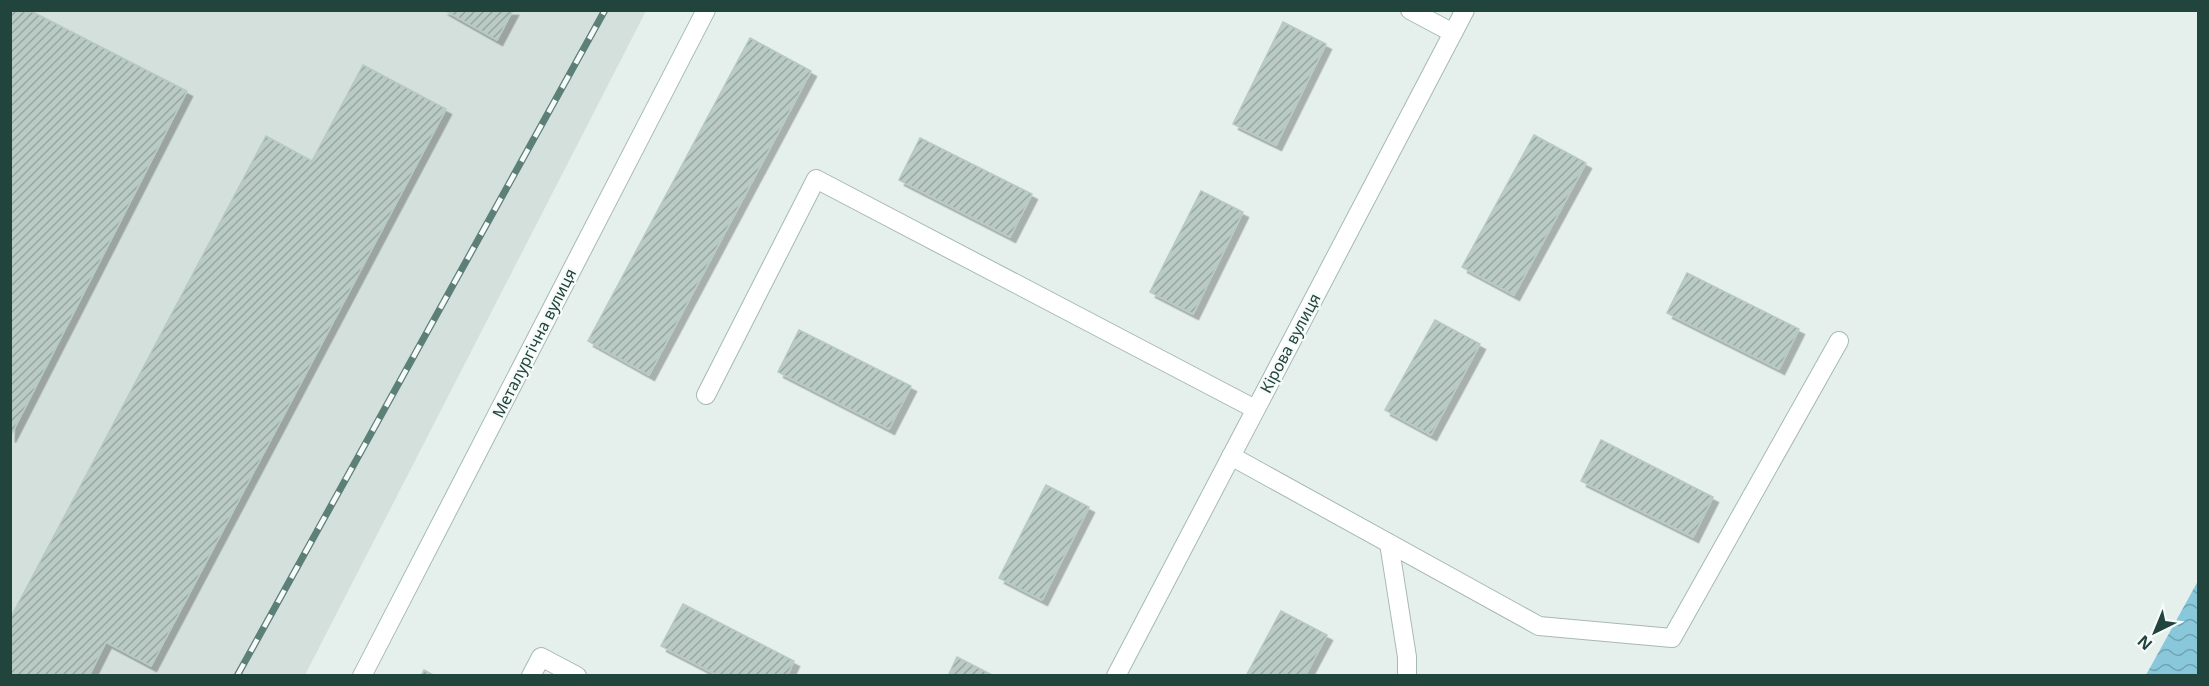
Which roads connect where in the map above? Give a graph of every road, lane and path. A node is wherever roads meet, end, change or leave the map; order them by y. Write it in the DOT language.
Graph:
graph roads {
  1 [pos="706,10"];
  2 [pos="1410,10"];
  3 [pos="1465,10"];
  4 [pos="1453,33"];
  5 [pos="1839,341"];
  6 [pos="706,394"];
  7 [pos="1255,409"];
  8 [pos="1231,456"];
  9 [pos="1389,543"];
  10 [pos="362,675"];
  11 [pos="531,675"];
  12 [pos="577,675"];
  13 [pos="1116,675"];
  14 [pos="1407,675"];
  1 -- 10 [label="street, Металургічна вулиця"];
  2 -- 4 [label="street"];
  3 -- 4 [label="street, Кірова вулиця"];
  4 -- 7 [label="street, Кірова вулиця"];
  5 -- 9 [label="street"];
  6 -- 7 [label="street"];
  7 -- 8 [label="street, Кірова вулиця"];
  8 -- 9 [label="street"];
  8 -- 13 [label="street, Кірова вулиця"];
  9 -- 14 [label="street"];
  11 -- 12 [label="street"];
}
